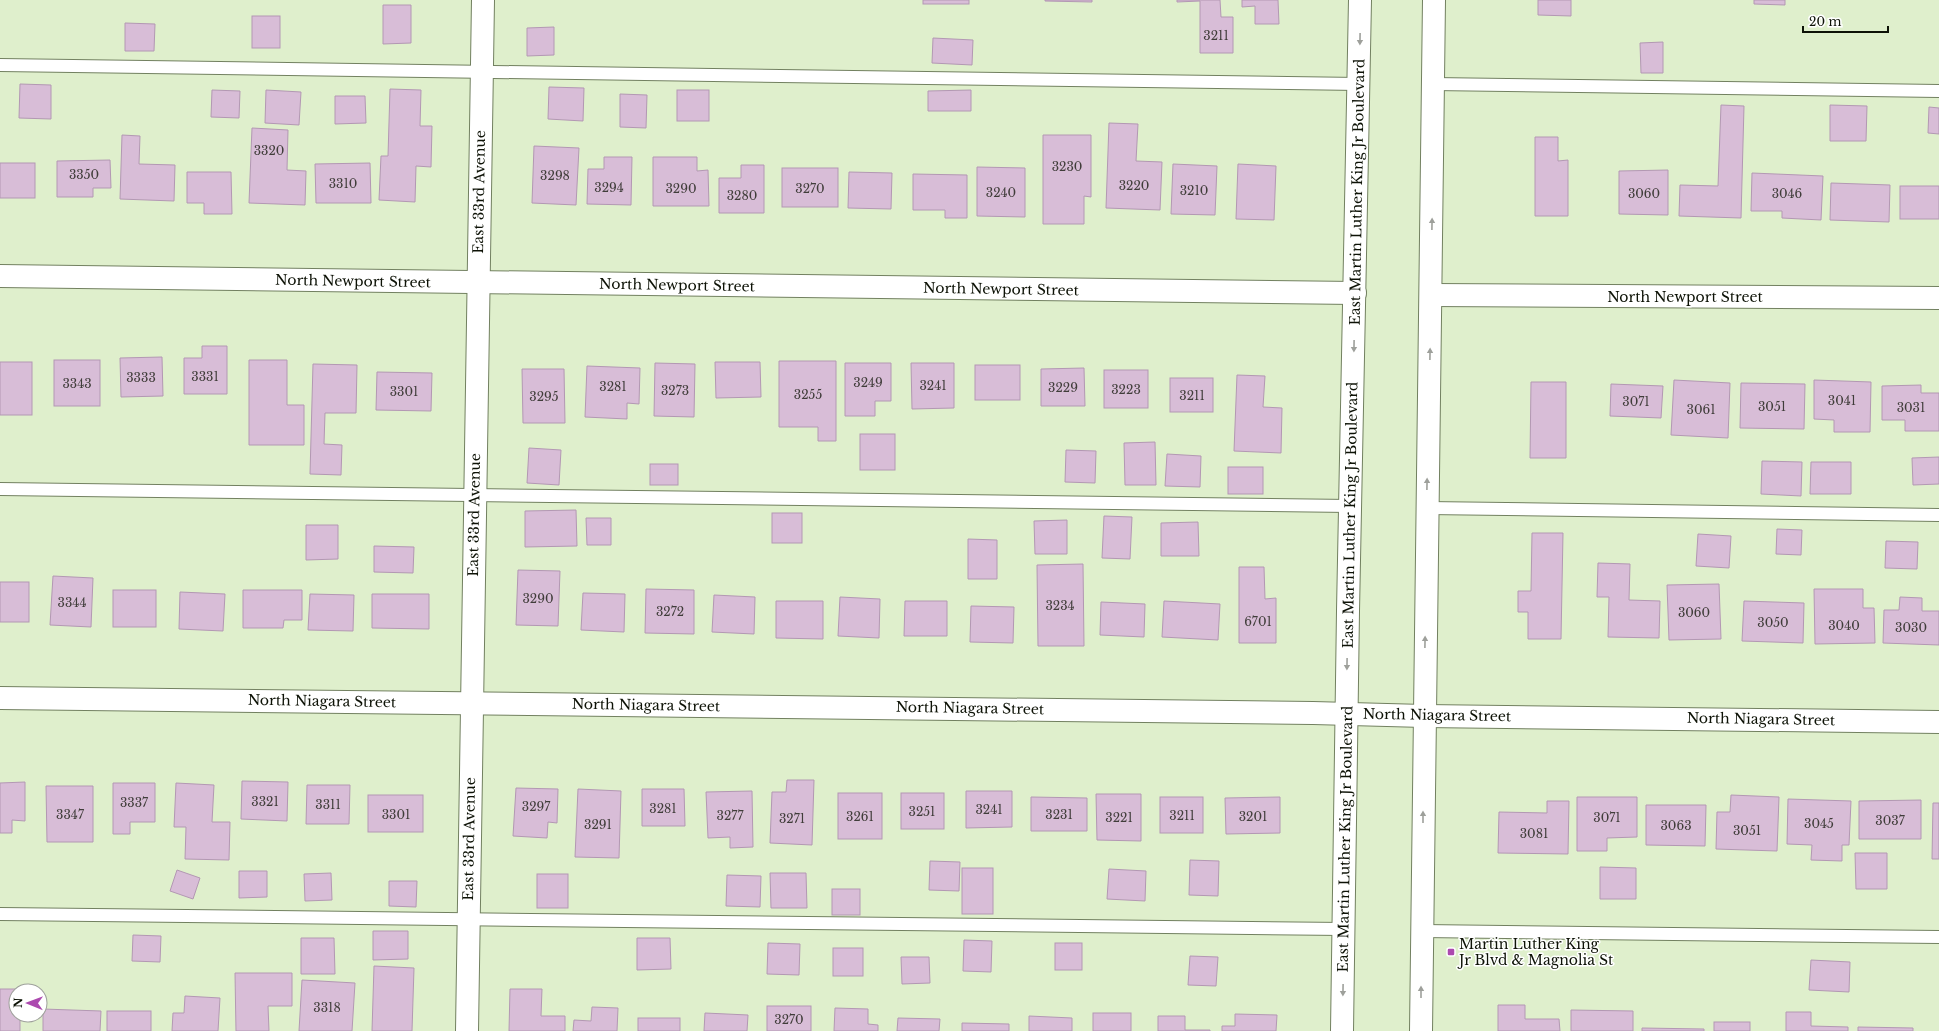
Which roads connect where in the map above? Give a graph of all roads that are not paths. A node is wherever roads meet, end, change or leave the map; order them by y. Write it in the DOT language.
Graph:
graph roads {
  1 [pos="483,0"];
  2 [pos="1360,0"];
  3 [pos="1434,0"];
  4 [pos="0,66"];
  5 [pos="482,71"];
  6 [pos="1359,84"];
  7 [pos="1433,84"];
  8 [pos="1939,91"];
  9 [pos="0,276"];
  10 [pos="478,282"];
  11 [pos="1355,293"];
  12 [pos="1431,295"];
  13 [pos="1939,298"];
  14 [pos="0,489"];
  15 [pos="474,495"];
  16 [pos="1350,506"];
  17 [pos="1427,508"];
  18 [pos="1939,515"];
  19 [pos="0,698"];
  20 [pos="471,703"];
  21 [pos="1346,714"];
  22 [pos="1424,716"];
  23 [pos="1939,722"];
  24 [pos="0,914"];
  25 [pos="468,920"];
  26 [pos="1344,929"];
  27 [pos="1422,931"];
  28 [pos="1939,937"];
  29 [pos="467,1031"];
  30 [pos="1342,1031"];
  31 [pos="1421,1031"];
  1 -- 5 [label="street, East 33rd Avenue"];
  2 -- 6 [label="street, East Martin Luther King Jr Boulevard, one-way"];
  3 -- 7 [label="street"];
  4 -- 5 [label="lane"];
  5 -- 6 [label="lane"];
  5 -- 10 [label="street, East 33rd Avenue"];
  6 -- 11 [label="street, East Martin Luther King Jr Boulevard"];
  7 -- 8 [label="lane"];
  12 -- 7 [label="street, one-way"];
  9 -- 10 [label="street, North Newport Street"];
  10 -- 11 [label="street, North Newport Street"];
  10 -- 15 [label="street, East 33rd Avenue"];
  11 -- 16 [label="street, East Martin Luther King Jr Boulevard, one-way"];
  12 -- 13 [label="street, North Newport Street"];
  17 -- 12 [label="street, one-way"];
  14 -- 15 [label="lane"];
  15 -- 16 [label="lane"];
  15 -- 20 [label="street, East 33rd Avenue"];
  16 -- 21 [label="street, East Martin Luther King Jr Boulevard, one-way"];
  17 -- 18 [label="lane"];
  22 -- 17 [label="street, one-way"];
  19 -- 20 [label="street, North Niagara Street"];
  20 -- 21 [label="street, North Niagara Street"];
  20 -- 25 [label="street, East 33rd Avenue"];
  21 -- 22 [label="street, North Niagara Street"];
  21 -- 26 [label="street, East Martin Luther King Jr Boulevard"];
  22 -- 23 [label="street, North Niagara Street"];
  27 -- 22 [label="street, one-way"];
  24 -- 25 [label="lane"];
  25 -- 26 [label="lane"];
  25 -- 29 [label="street, East 33rd Avenue"];
  26 -- 30 [label="street, East Martin Luther King Jr Boulevard, one-way"];
  27 -- 28 [label="lane"];
  31 -- 27 [label="street, one-way"];
}
